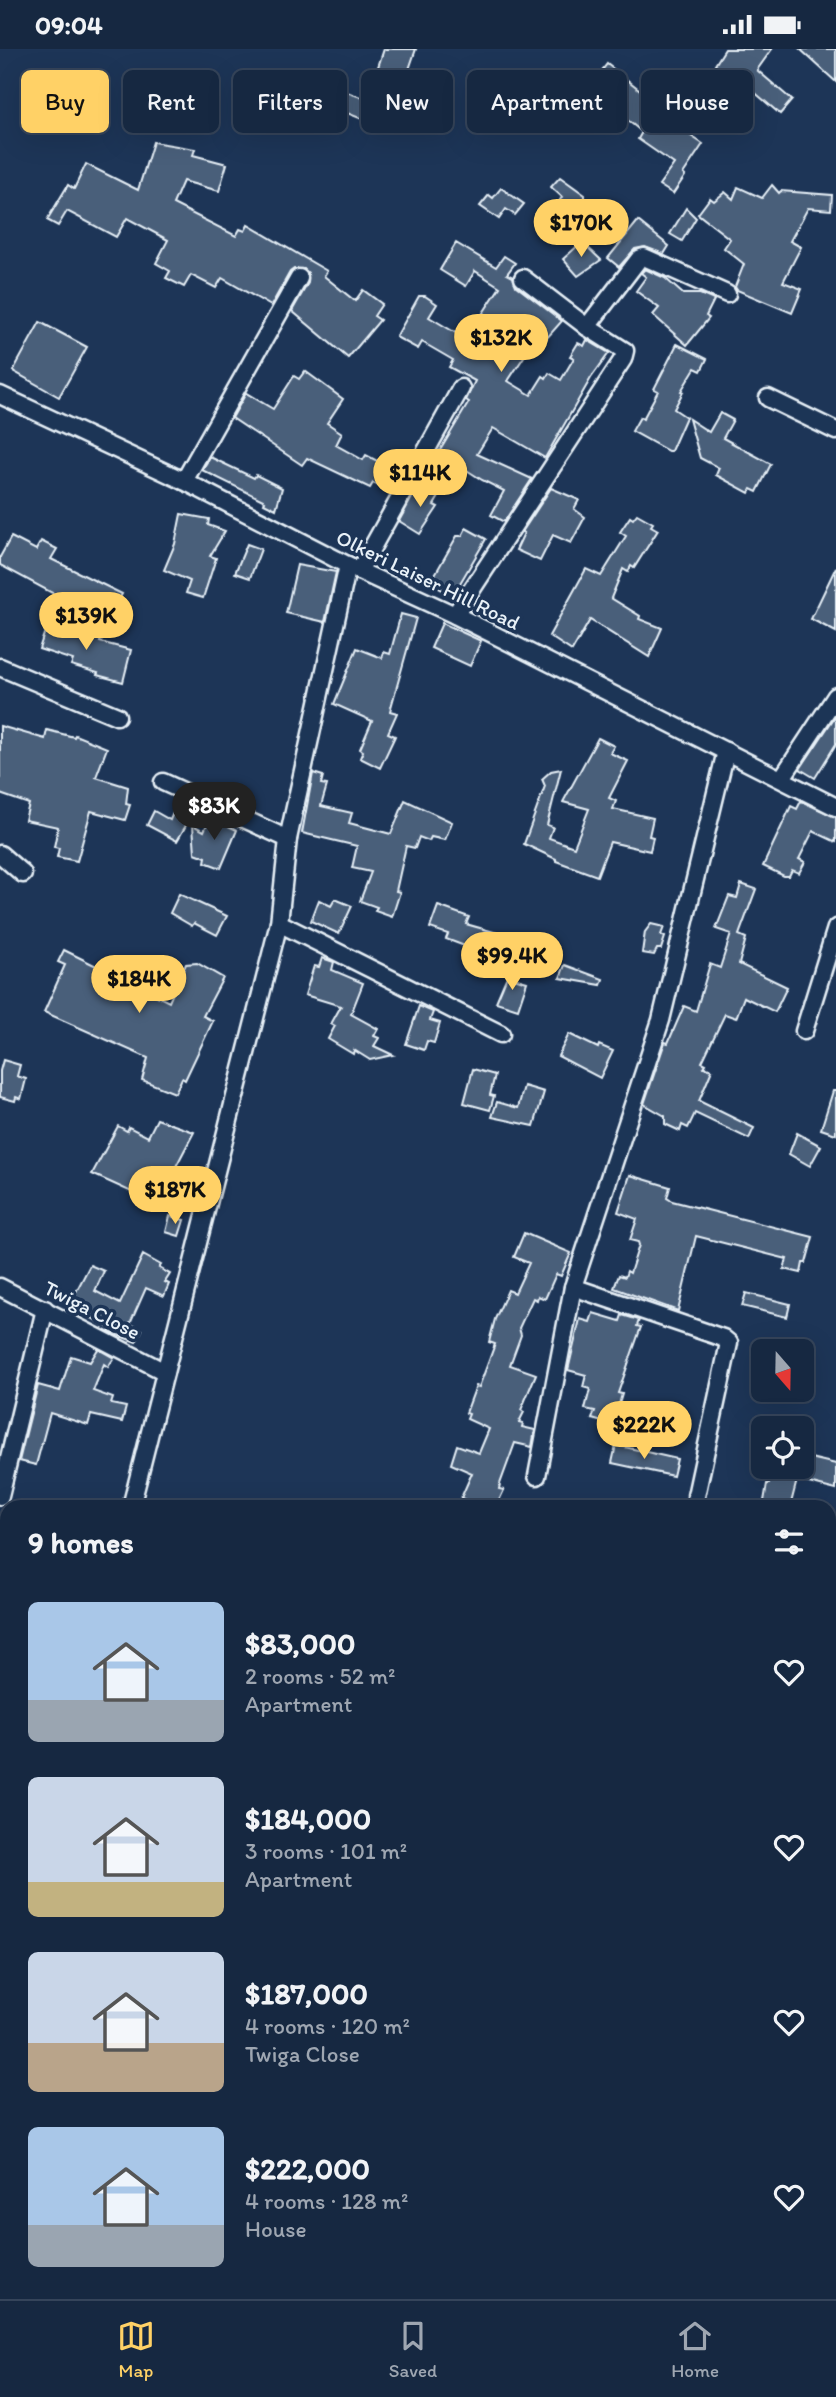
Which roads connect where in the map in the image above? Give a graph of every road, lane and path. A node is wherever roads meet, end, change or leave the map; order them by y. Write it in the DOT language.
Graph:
graph roads {
  1 [pos="299,278"];
  2 [pos="523,278"];
  3 [pos="727,294"];
  4 [pos="587,327"];
  5 [pos="461,388"];
  6 [pos="0,395"];
  7 [pos="768,398"];
  8 [pos="836,431"];
  9 [pos="184,481"];
  10 [pos="354,568"];
  11 [pos="455,615"];
  12 [pos="0,667"];
  13 [pos="836,696"];
  14 [pos="117,716"];
  15 [pos="726,751"];
  16 [pos="782,778"];
  17 [pos="163,782"];
  18 [pos="836,807"];
  19 [pos="288,839"];
  20 [pos="0,854"];
  21 [pos="23,874"];
  22 [pos="279,923"];
  23 [pos="836,928"];
  24 [pos="804,1031"];
  25 [pos="501,1034"];
  26 [pos="0,1287"];
  27 [pos="573,1287"];
  28 [pos="46,1309"];
  29 [pos="165,1372"];
  30 [pos="537,1476"];
  31 [pos="0,1496"];
  32 [pos="696,1496"];
  33 [pos="133,1500"];
  1 -- 9 [label="street"];
  2 -- 4 [label="street"];
  3 -- 4 [label="street"];
  4 -- 11 [label="street"];
  5 -- 10 [label="street"];
  6 -- 9 [label="street, Olkeri Laiser Hill Road"];
  7 -- 8 [label="street"];
  9 -- 10 [label="street, Olkeri Laiser Hill Road"];
  10 -- 11 [label="street, Olkeri Laiser Hill Road"];
  10 -- 19 [label="street"];
  11 -- 15 [label="street, Olkeri Laiser Hill Road"];
  12 -- 14 [label="street"];
  13 -- 16 [label="street"];
  15 -- 16 [label="street, Olkeri Laiser Hill Road"];
  15 -- 27 [label="street"];
  16 -- 18 [label="street, Olkeri Laiser Hill Road"];
  17 -- 19 [label="street"];
  19 -- 22 [label="street"];
  20 -- 21 [label="street"];
  22 -- 25 [label="street"];
  22 -- 29 [label="street"];
  23 -- 24 [label="street"];
  26 -- 28 [label="street, Twiga Close"];
  27 -- 30 [label="street"];
  27 -- 32 [label="street"];
  28 -- 29 [label="street, Twiga Close"];
  28 -- 31 [label="street"];
  29 -- 33 [label="street"];
}
